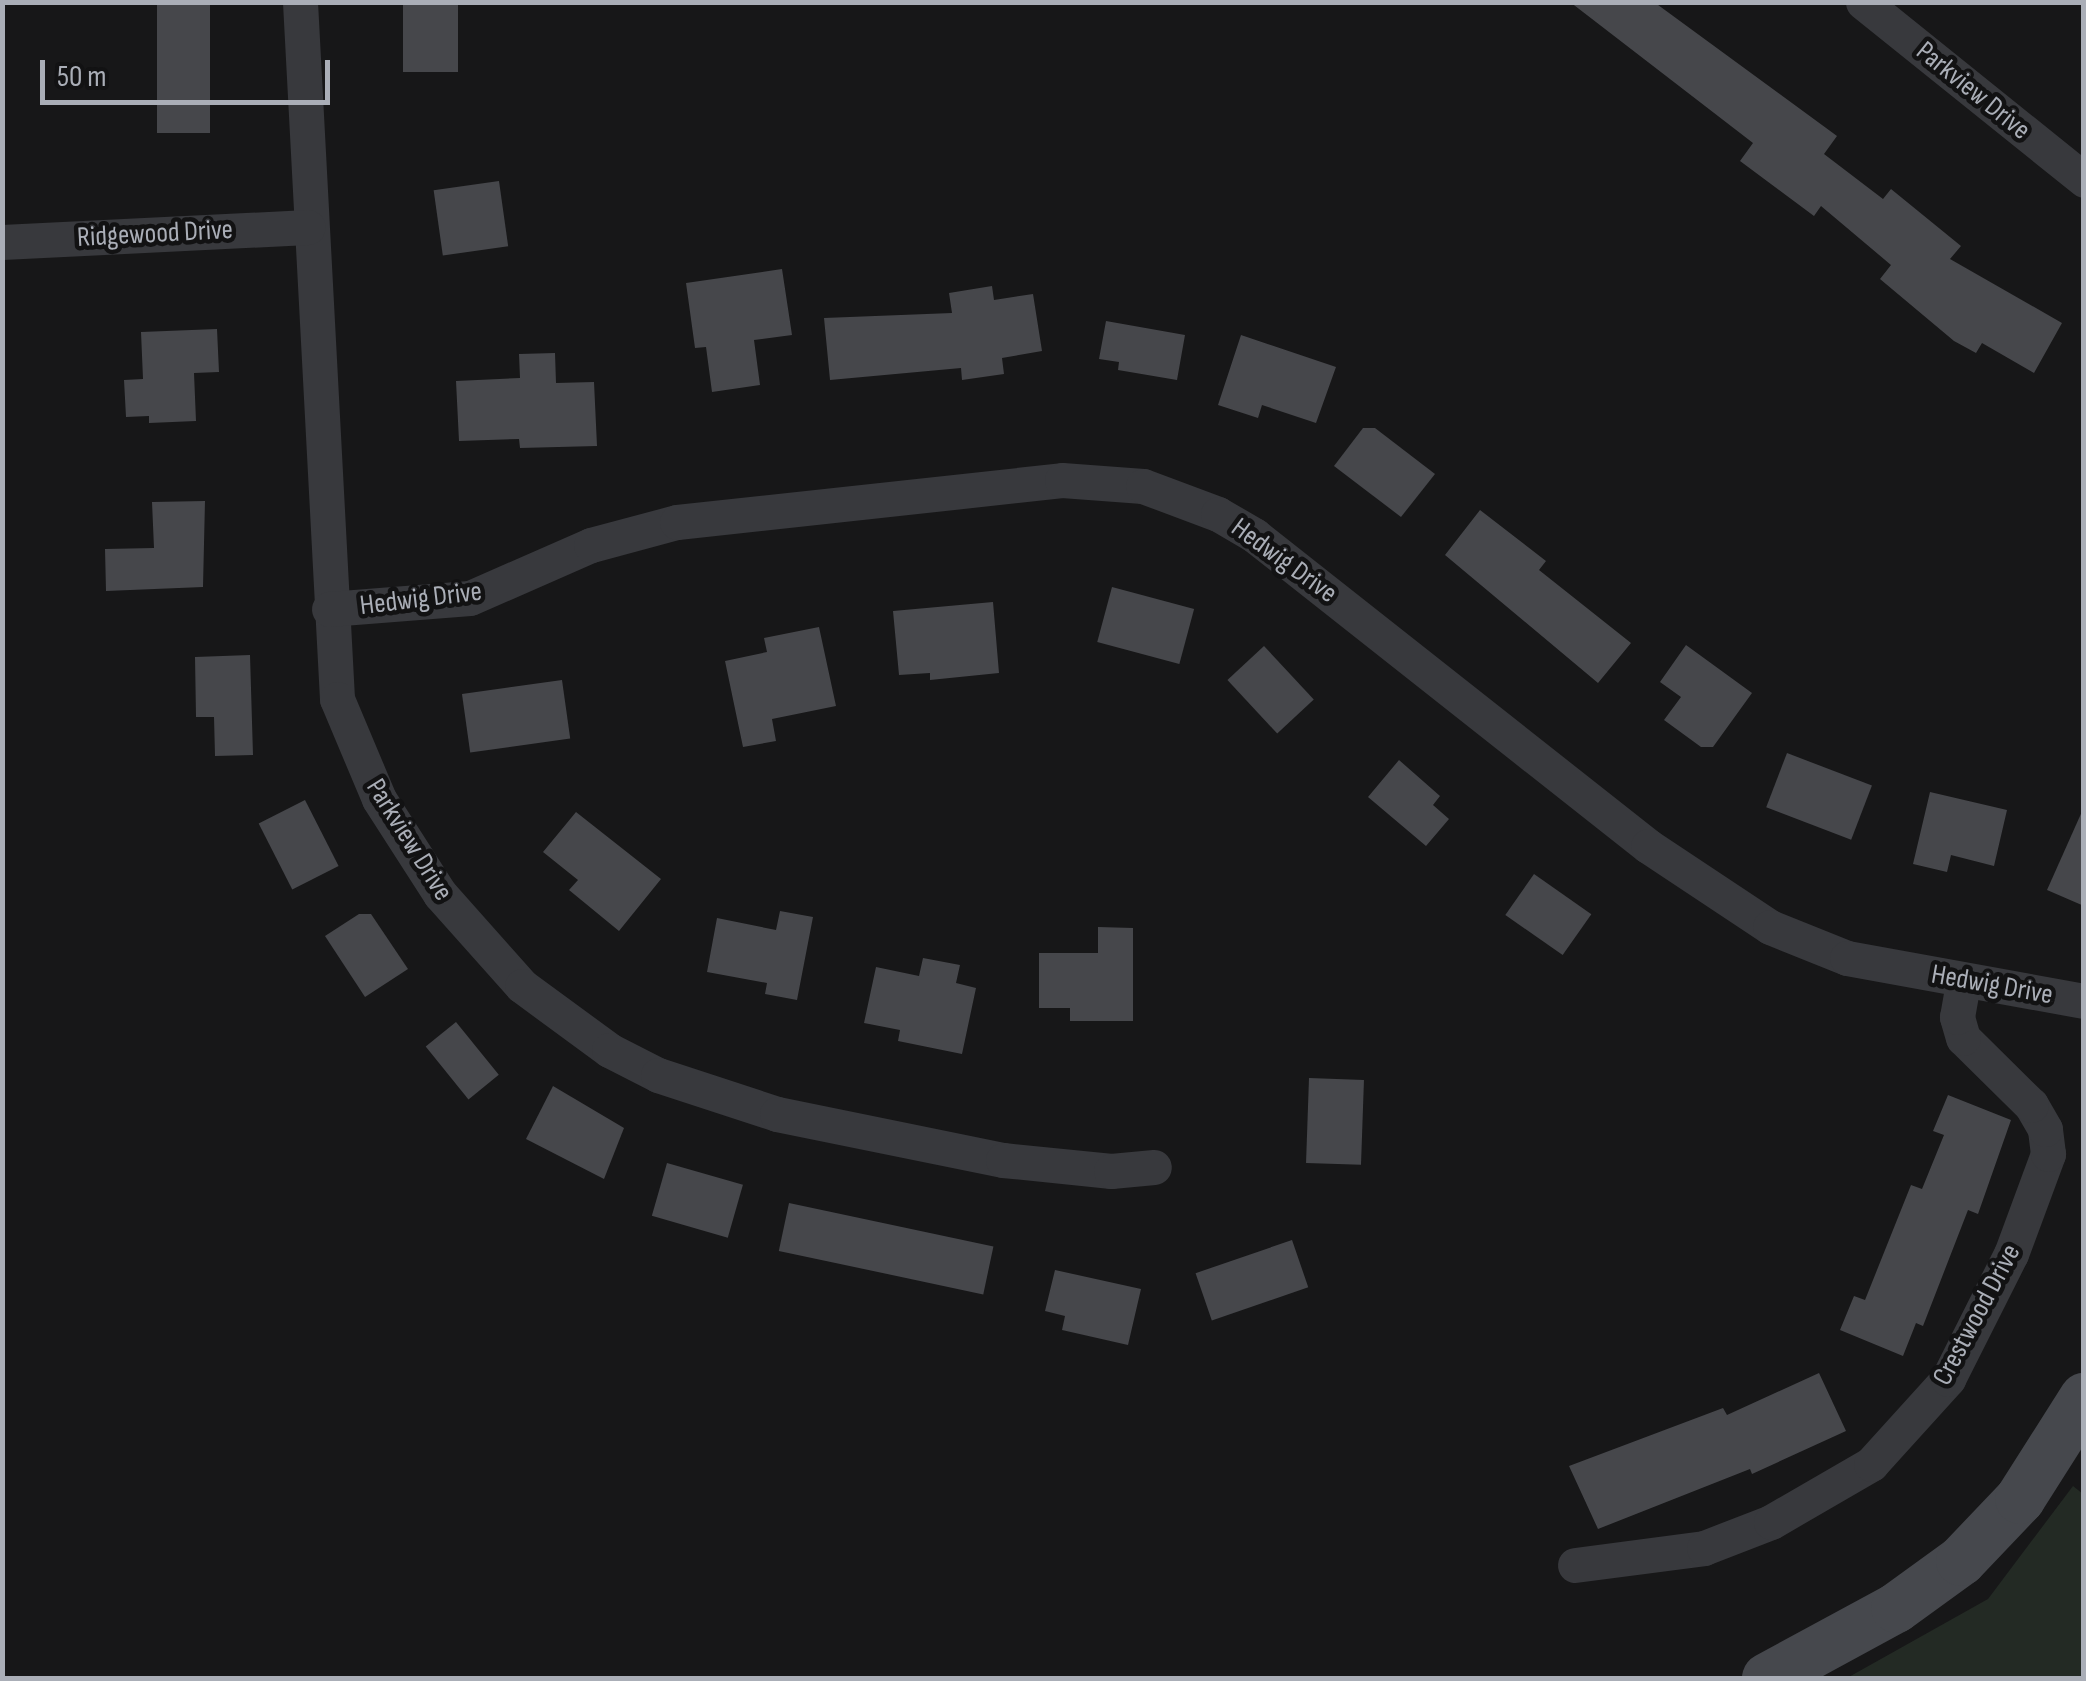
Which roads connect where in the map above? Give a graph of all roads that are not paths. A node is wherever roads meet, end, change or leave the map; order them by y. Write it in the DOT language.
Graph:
graph roads {
  1 [pos="300,2"];
  2 [pos="1863,2"];
  3 [pos="2084,180"];
  4 [pos="308,227"];
  5 [pos="2,242"];
  6 [pos="329,609"];
  7 [pos="1964,983"];
  8 [pos="2084,1001"];
  9 [pos="1154,1166"];
  10 [pos="2084,1398"];
  11 [pos="1575,1564"];
  12 [pos="1767,1678"];
  1 -- 4 [label="street, Parkview Drive"];
  2 -- 3 [label="street, Parkview Drive"];
  4 -- 5 [label="street, Ridgewood Drive"];
  4 -- 6 [label="street, Parkview Drive"];
  6 -- 7 [label="street, Hedwig Drive"];
  6 -- 9 [label="street, Parkview Drive"];
  7 -- 8 [label="street, Hedwig Drive"];
  7 -- 11 [label="street, Crestwood Drive"];
  10 -- 12 [label="main road"];
}
